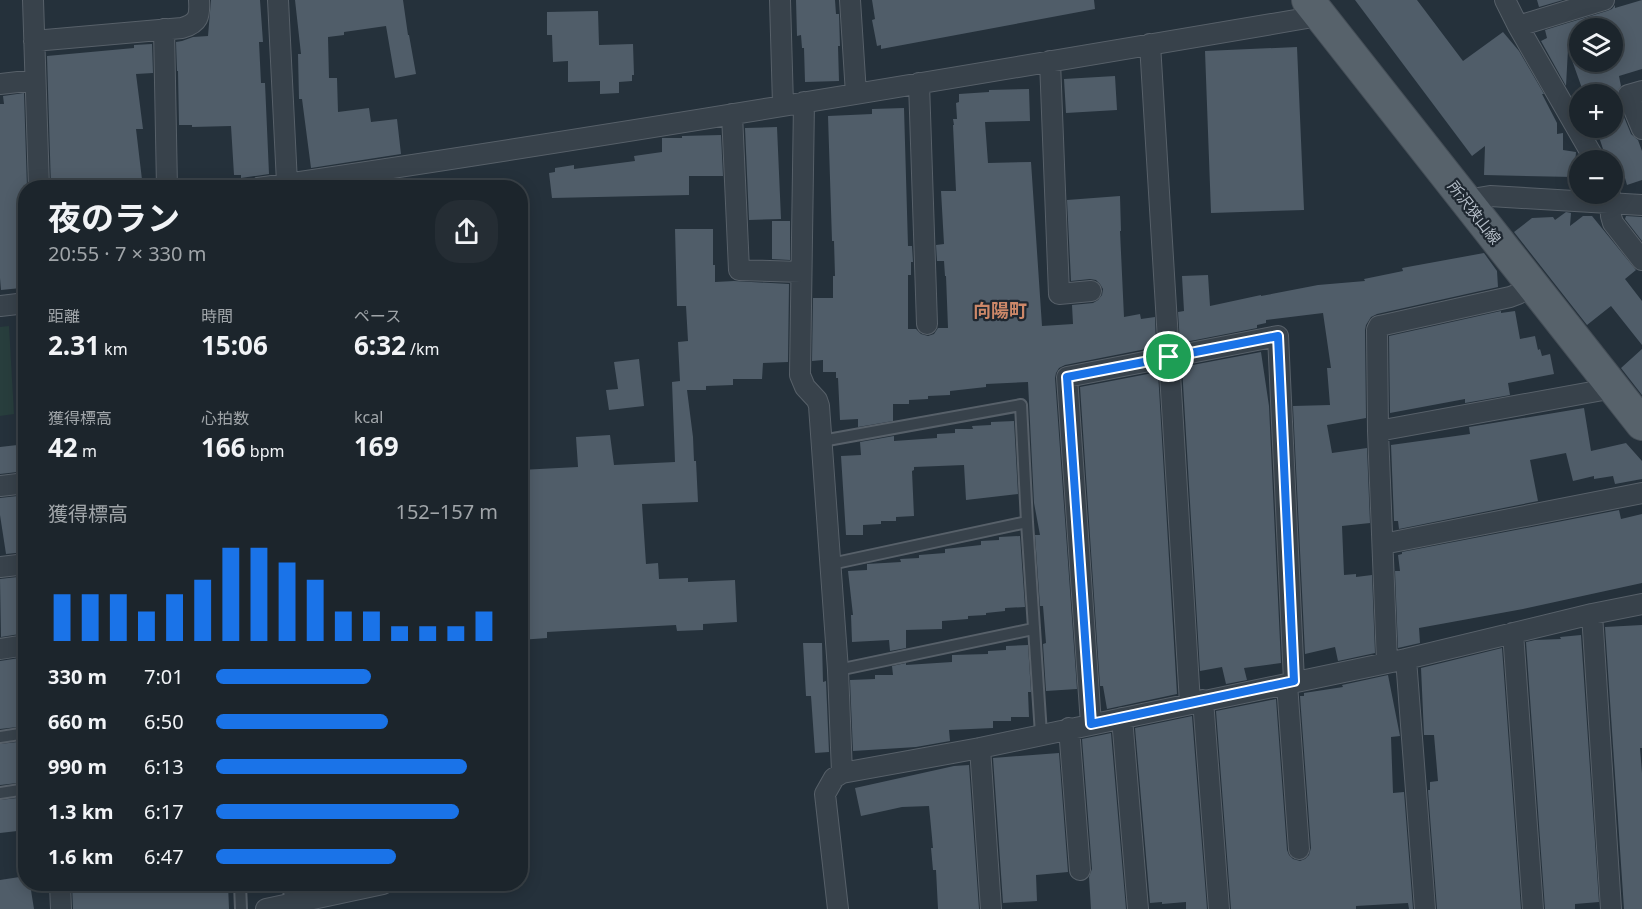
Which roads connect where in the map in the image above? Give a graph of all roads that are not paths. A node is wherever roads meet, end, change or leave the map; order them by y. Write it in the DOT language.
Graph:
graph roads {
  1 [pos="33,0"];
  2 [pos="199,0"];
  3 [pos="278,0"];
  4 [pos="780,0"];
  5 [pos="850,0"];
  6 [pos="1505,0"];
  7 [pos="1604,0"];
  8 [pos="1313,8"];
  9 [pos="1518,26"];
  10 [pos="164,29"];
  11 [pos="34,41"];
  12 [pos="1150,45"];
  13 [pos="1050,61"];
  14 [pos="35,80"];
  15 [pos="919,83"];
  16 [pos="0,84"];
  17 [pos="1642,91"];
  18 [pos="856,94"];
  19 [pos="804,102"];
  20 [pos="783,105"];
  21 [pos="732,114"];
  22 [pos="1642,129"];
  23 [pos="1589,150"];
  24 [pos="39,180"];
  25 [pos="167,180"];
  26 [pos="287,180"];
  27 [pos="366,180"];
  28 [pos="1569,198"];
  29 [pos="1623,201"];
  30 [pos="1466,203"];
  31 [pos="1611,204"];
  32 [pos="1642,205"];
  33 [pos="1642,260"];
  34 [pos="801,272"];
  35 [pos="1530,285"];
  36 [pos="1091,291"];
  37 [pos="18,304"];
  38 [pos="0,306"];
  39 [pos="927,324"];
  40 [pos="1169,357"];
  41 [pos="1614,388"];
  42 [pos="1642,424"];
  43 [pos="1378,431"];
  44 [pos="822,441"];
  45 [pos="18,484"];
  46 [pos="0,486"];
  47 [pos="1642,493"];
  48 [pos="1027,522"];
  49 [pos="1383,544"];
  50 [pos="831,564"];
  51 [pos="18,565"];
  52 [pos="0,567"];
  53 [pos="1642,604"];
  54 [pos="1592,614"];
  55 [pos="1034,629"];
  56 [pos="1513,633"];
  57 [pos="18,646"];
  58 [pos="0,649"];
  59 [pos="1397,660"];
  60 [pos="838,670"];
  61 [pos="1290,682"];
  62 [pos="1197,702"];
  63 [pos="1122,718"];
  64 [pos="1091,724"];
  65 [pos="1069,728"];
  66 [pos="18,734"];
  67 [pos="1041,734"];
  68 [pos="0,737"];
  69 [pos="980,748"];
  70 [pos="842,773"];
  71 [pos="18,790"];
  72 [pos="0,793"];
  73 [pos="1299,849"];
  74 [pos="1080,870"];
  75 [pos="60,891"];
  76 [pos="240,891"];
  77 [pos="289,891"];
  78 [pos="356,891"];
  79 [pos="340,895"];
  80 [pos="290,904"];
  81 [pos="61,909"];
  82 [pos="241,909"];
  83 [pos="266,909"];
  84 [pos="838,909"];
  85 [pos="991,909"];
  86 [pos="1138,909"];
  87 [pos="1219,909"];
  88 [pos="1425,909"];
  89 [pos="1533,909"];
  90 [pos="1611,909"];
  1 -- 11 [label="street"];
  2 -- 10 [label="street"];
  3 -- 26 [label="street"];
  4 -- 20 [label="street"];
  5 -- 18 [label="street"];
  6 -- 9 [label="street"];
  7 -- 9 [label="street"];
  8 -- 12 [label="street"];
  8 -- 30 [label="main road, 所沢狭山線"];
  9 -- 23 [label="street"];
  10 -- 11 [label="street"];
  10 -- 25 [label="street"];
  11 -- 14 [label="street"];
  12 -- 13 [label="street"];
  12 -- 40 [label="street"];
  13 -- 15 [label="street"];
  13 -- 36 [label="street"];
  14 -- 16 [label="street"];
  14 -- 24 [label="street"];
  15 -- 18 [label="street"];
  15 -- 39 [label="street"];
  17 -- 22 [label="street"];
  18 -- 19 [label="street"];
  19 -- 20 [label="street"];
  19 -- 34 [label="street"];
  20 -- 21 [label="street"];
  21 -- 27 [label="street"];
  21 -- 34 [label="street"];
  28 -- 30 [label="street"];
  29 -- 32 [label="street"];
  30 -- 35 [label="main road, 所沢狭山線"];
  31 -- 33 [label="street"];
  34 -- 44 [label="street"];
  35 -- 41 [label="main road, 所沢狭山線"];
  35 -- 43 [label="street"];
  37 -- 38 [label="street"];
  40 -- 61 [label="street"];
  40 -- 62 [label="street"];
  40 -- 64 [label="street"];
  41 -- 42 [label="main road, 所沢狭山線"];
  41 -- 43 [label="street"];
  43 -- 49 [label="street"];
  44 -- 48 [label="lane"];
  44 -- 50 [label="street"];
  45 -- 46 [label="street"];
  47 -- 49 [label="street"];
  48 -- 50 [label="lane"];
  48 -- 55 [label="lane"];
  49 -- 59 [label="street"];
  50 -- 60 [label="street"];
  51 -- 52 [label="street"];
  53 -- 54 [label="street"];
  54 -- 56 [label="street"];
  54 -- 90 [label="street"];
  55 -- 60 [label="lane"];
  55 -- 67 [label="lane"];
  56 -- 59 [label="street"];
  56 -- 89 [label="street"];
  57 -- 58 [label="street"];
  59 -- 61 [label="street"];
  59 -- 88 [label="street"];
  60 -- 70 [label="street"];
  61 -- 62 [label="street"];
  61 -- 73 [label="street"];
  62 -- 63 [label="street"];
  62 -- 87 [label="street"];
  63 -- 64 [label="street"];
  63 -- 86 [label="street"];
  64 -- 65 [label="street"];
  65 -- 67 [label="street"];
  65 -- 74 [label="street"];
  66 -- 68 [label="lane"];
  67 -- 69 [label="street"];
  69 -- 70 [label="street"];
  69 -- 85 [label="street"];
  70 -- 84 [label="street"];
  71 -- 72 [label="lane"];
  75 -- 81 [label="street"];
  76 -- 82 [label="lane"];
  77 -- 80 [label="lane"];
  78 -- 79 [label="street"];
  79 -- 80 [label="street"];
  80 -- 83 [label="street"];
}
